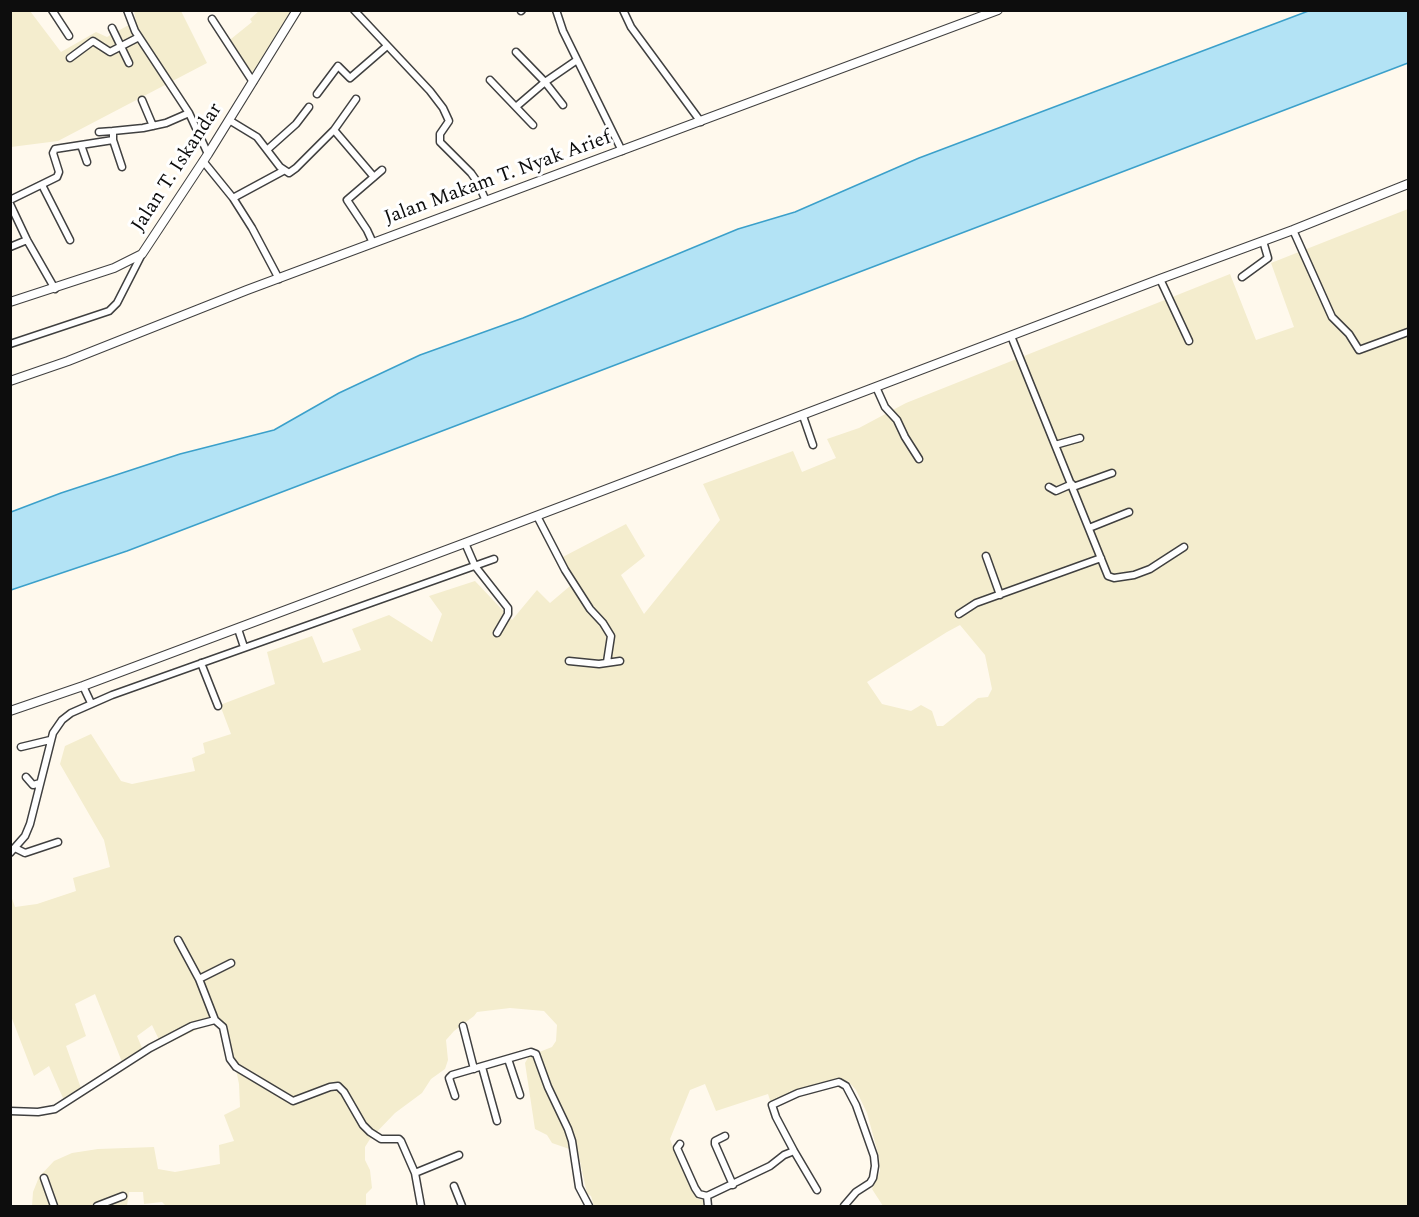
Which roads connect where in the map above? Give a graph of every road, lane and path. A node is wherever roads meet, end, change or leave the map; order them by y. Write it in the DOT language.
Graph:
graph roads {
  1 [pos="52,10"];
  2 [pos="127,10"];
  3 [pos="297,10"];
  4 [pos="556,10"];
  5 [pos="624,10"];
  6 [pos="998,10"];
  7 [pos="355,11"];
  8 [pos="212,19"];
  9 [pos="112,28"];
  10 [pos="69,36"];
  11 [pos="139,36"];
  12 [pos="387,46"];
  13 [pos="121,47"];
  14 [pos="516,52"];
  15 [pos="70,58"];
  16 [pos="578,60"];
  17 [pos="129,63"];
  18 [pos="490,80"];
  19 [pos="253,82"];
  20 [pos="545,82"];
  21 [pos="317,94"];
  22 [pos="356,99"];
  23 [pos="142,100"];
  24 [pos="563,105"];
  25 [pos="517,106"];
  26 [pos="309,107"];
  27 [pos="189,113"];
  28 [pos="229,120"];
  29 [pos="701,122"];
  30 [pos="533,125"];
  31 [pos="153,126"];
  32 [pos="334,130"];
  33 [pos="113,131"];
  34 [pos="99,132"];
  35 [pos="114,140"];
  36 [pos="81,145"];
  37 [pos="268,149"];
  38 [pos="622,151"];
  39 [pos="206,157"];
  40 [pos="87,162"];
  41 [pos="122,167"];
  42 [pos="382,170"];
  43 [pos="283,171"];
  44 [pos="374,177"];
  45 [pos="42,184"];
  46 [pos="1408,184"];
  47 [pos="233,198"];
  48 [pos="486,201"];
  49 [pos="10,202"];
  50 [pos="1293,232"];
  51 [pos="27,240"];
  52 [pos="70,240"];
  53 [pos="373,243"];
  54 [pos="10,248"];
  55 [pos="1265,248"];
  56 [pos="142,254"];
  57 [pos="1242,277"];
  58 [pos="279,279"];
  59 [pos="1160,279"];
  60 [pos="55,288"];
  61 [pos="10,302"];
  62 [pos="1408,332"];
  63 [pos="1012,339"];
  64 [pos="1189,341"];
  65 [pos="10,344"];
  66 [pos="10,381"];
  67 [pos="877,390"];
  68 [pos="802,416"];
  69 [pos="1080,438"];
  70 [pos="813,445"];
  71 [pos="1055,445"];
  72 [pos="918,459"];
  73 [pos="1112,472"];
  74 [pos="1072,486"];
  75 [pos="1048,487"];
  76 [pos="1129,512"];
  77 [pos="537,516"];
  78 [pos="1089,528"];
  79 [pos="466,545"];
  80 [pos="1184,547"];
  81 [pos="986,556"];
  82 [pos="1101,558"];
  83 [pos="494,559"];
  84 [pos="474,565"];
  85 [pos="999,595"];
  86 [pos="959,614"];
  87 [pos="238,631"];
  88 [pos="497,633"];
  89 [pos="244,647"];
  90 [pos="569,661"];
  91 [pos="620,661"];
  92 [pos="607,662"];
  93 [pos="201,663"];
  94 [pos="83,686"];
  95 [pos="91,703"];
  96 [pos="218,706"];
  97 [pos="10,711"];
  98 [pos="50,741"];
  99 [pos="21,747"];
  100 [pos="26,777"];
  101 [pos="40,783"];
  102 [pos="58,843"];
  103 [pos="13,850"];
  104 [pos="178,940"];
  105 [pos="231,963"];
  106 [pos="199,979"];
  107 [pos="215,1020"];
  108 [pos="463,1026"];
  109 [pos="508,1059"];
  110 [pos="482,1066"];
  111 [pos="474,1069"];
  112 [pos="520,1095"];
  113 [pos="455,1096"];
  114 [pos="10,1111"];
  115 [pos="497,1121"];
  116 [pos="725,1136"];
  117 [pos="680,1144"];
  118 [pos="794,1151"];
  119 [pos="459,1155"];
  120 [pos="415,1173"];
  121 [pos="44,1178"];
  122 [pos="733,1185"];
  123 [pos="454,1186"];
  124 [pos="817,1190"];
  125 [pos="123,1196"];
  126 [pos="707,1196"];
  127 [pos="54,1206"];
  128 [pos="97,1206"];
  129 [pos="421,1206"];
  130 [pos="462,1206"];
  131 [pos="589,1206"];
  132 [pos="708,1206"];
  133 [pos="844,1206"];
  1 -- 10 [label="street"];
  2 -- 11 [label="street"];
  3 -- 19 [label="street, Jalan T. Iskandar"];
  4 -- 16 [label="street"];
  5 -- 29 [label="street"];
  6 -- 29 [label="street, Jalan Makam T. Nyak Arief"];
  7 -- 12 [label="street"];
  8 -- 19 [label="street"];
  9 -- 13 [label="street"];
  11 -- 13 [label="street"];
  11 -- 27 [label="street"];
  12 -- 21 [label="street"];
  12 -- 48 [label="street"];
  13 -- 15 [label="street"];
  13 -- 17 [label="street"];
  14 -- 20 [label="street"];
  16 -- 20 [label="street"];
  16 -- 38 [label="street"];
  18 -- 25 [label="street"];
  19 -- 28 [label="street, Jalan T. Iskandar"];
  20 -- 24 [label="street"];
  20 -- 25 [label="street"];
  22 -- 32 [label="street"];
  23 -- 31 [label="street"];
  25 -- 30 [label="street"];
  26 -- 37 [label="street"];
  27 -- 31 [label="street"];
  27 -- 39 [label="street"];
  28 -- 37 [label="street"];
  28 -- 39 [label="street, Jalan T. Iskandar"];
  29 -- 38 [label="street, Jalan Makam T. Nyak Arief"];
  31 -- 33 [label="street"];
  32 -- 43 [label="street"];
  32 -- 44 [label="street"];
  33 -- 34 [label="street"];
  33 -- 35 [label="street"];
  35 -- 36 [label="street"];
  35 -- 41 [label="street"];
  36 -- 40 [label="street"];
  36 -- 45 [label="street"];
  37 -- 43 [label="street"];
  38 -- 48 [label="street, Jalan Makam T. Nyak Arief"];
  39 -- 47 [label="street"];
  39 -- 56 [label="street, Jalan T. Iskandar"];
  42 -- 44 [label="street"];
  43 -- 47 [label="street"];
  44 -- 53 [label="street"];
  45 -- 49 [label="street"];
  45 -- 52 [label="street"];
  46 -- 50 [label="street"];
  47 -- 58 [label="street"];
  48 -- 53 [label="street, Jalan Makam T. Nyak Arief"];
  49 -- 51 [label="street"];
  50 -- 55 [label="street"];
  50 -- 62 [label="street"];
  51 -- 54 [label="street"];
  51 -- 60 [label="street"];
  53 -- 58 [label="street, Jalan Makam T. Nyak Arief"];
  55 -- 57 [label="street"];
  55 -- 59 [label="street"];
  56 -- 60 [label="street, Jalan T. Iskandar"];
  56 -- 65 [label="street"];
  58 -- 66 [label="street, Jalan Makam T. Nyak Arief"];
  59 -- 63 [label="street"];
  59 -- 64 [label="street"];
  60 -- 61 [label="street, Jalan T. Iskandar"];
  63 -- 67 [label="street"];
  63 -- 71 [label="street"];
  67 -- 68 [label="street"];
  67 -- 72 [label="street"];
  68 -- 70 [label="street"];
  68 -- 77 [label="street"];
  69 -- 71 [label="street"];
  71 -- 74 [label="street"];
  73 -- 74 [label="street"];
  74 -- 75 [label="street"];
  74 -- 78 [label="street"];
  76 -- 78 [label="street"];
  77 -- 79 [label="street"];
  77 -- 92 [label="street"];
  78 -- 82 [label="street"];
  79 -- 84 [label="street"];
  79 -- 87 [label="street"];
  80 -- 82 [label="street"];
  81 -- 85 [label="street"];
  82 -- 85 [label="street"];
  83 -- 84 [label="street"];
  84 -- 88 [label="street"];
  84 -- 89 [label="street"];
  85 -- 86 [label="street"];
  87 -- 89 [label="street"];
  87 -- 94 [label="street"];
  89 -- 93 [label="street"];
  90 -- 92 [label="street"];
  91 -- 92 [label="street"];
  93 -- 95 [label="street"];
  93 -- 96 [label="street"];
  94 -- 95 [label="street"];
  94 -- 97 [label="street"];
  95 -- 98 [label="street"];
  98 -- 99 [label="street"];
  98 -- 101 [label="street"];
  100 -- 101 [label="street"];
  101 -- 103 [label="street"];
  102 -- 103 [label="street"];
  104 -- 106 [label="street"];
  105 -- 106 [label="street"];
  106 -- 107 [label="street"];
  107 -- 114 [label="street"];
  107 -- 120 [label="street"];
  108 -- 111 [label="street"];
  109 -- 110 [label="street"];
  109 -- 112 [label="street"];
  109 -- 131 [label="street"];
  110 -- 111 [label="street"];
  110 -- 115 [label="street"];
  111 -- 113 [label="street"];
  116 -- 122 [label="street"];
  117 -- 126 [label="street"];
  118 -- 122 [label="street"];
  118 -- 124 [label="street"];
  118 -- 133 [label="street"];
  119 -- 120 [label="street"];
  120 -- 129 [label="street"];
  121 -- 127 [label="street"];
  122 -- 126 [label="street"];
  123 -- 130 [label="street"];
  125 -- 128 [label="street"];
  126 -- 132 [label="street"];
}
